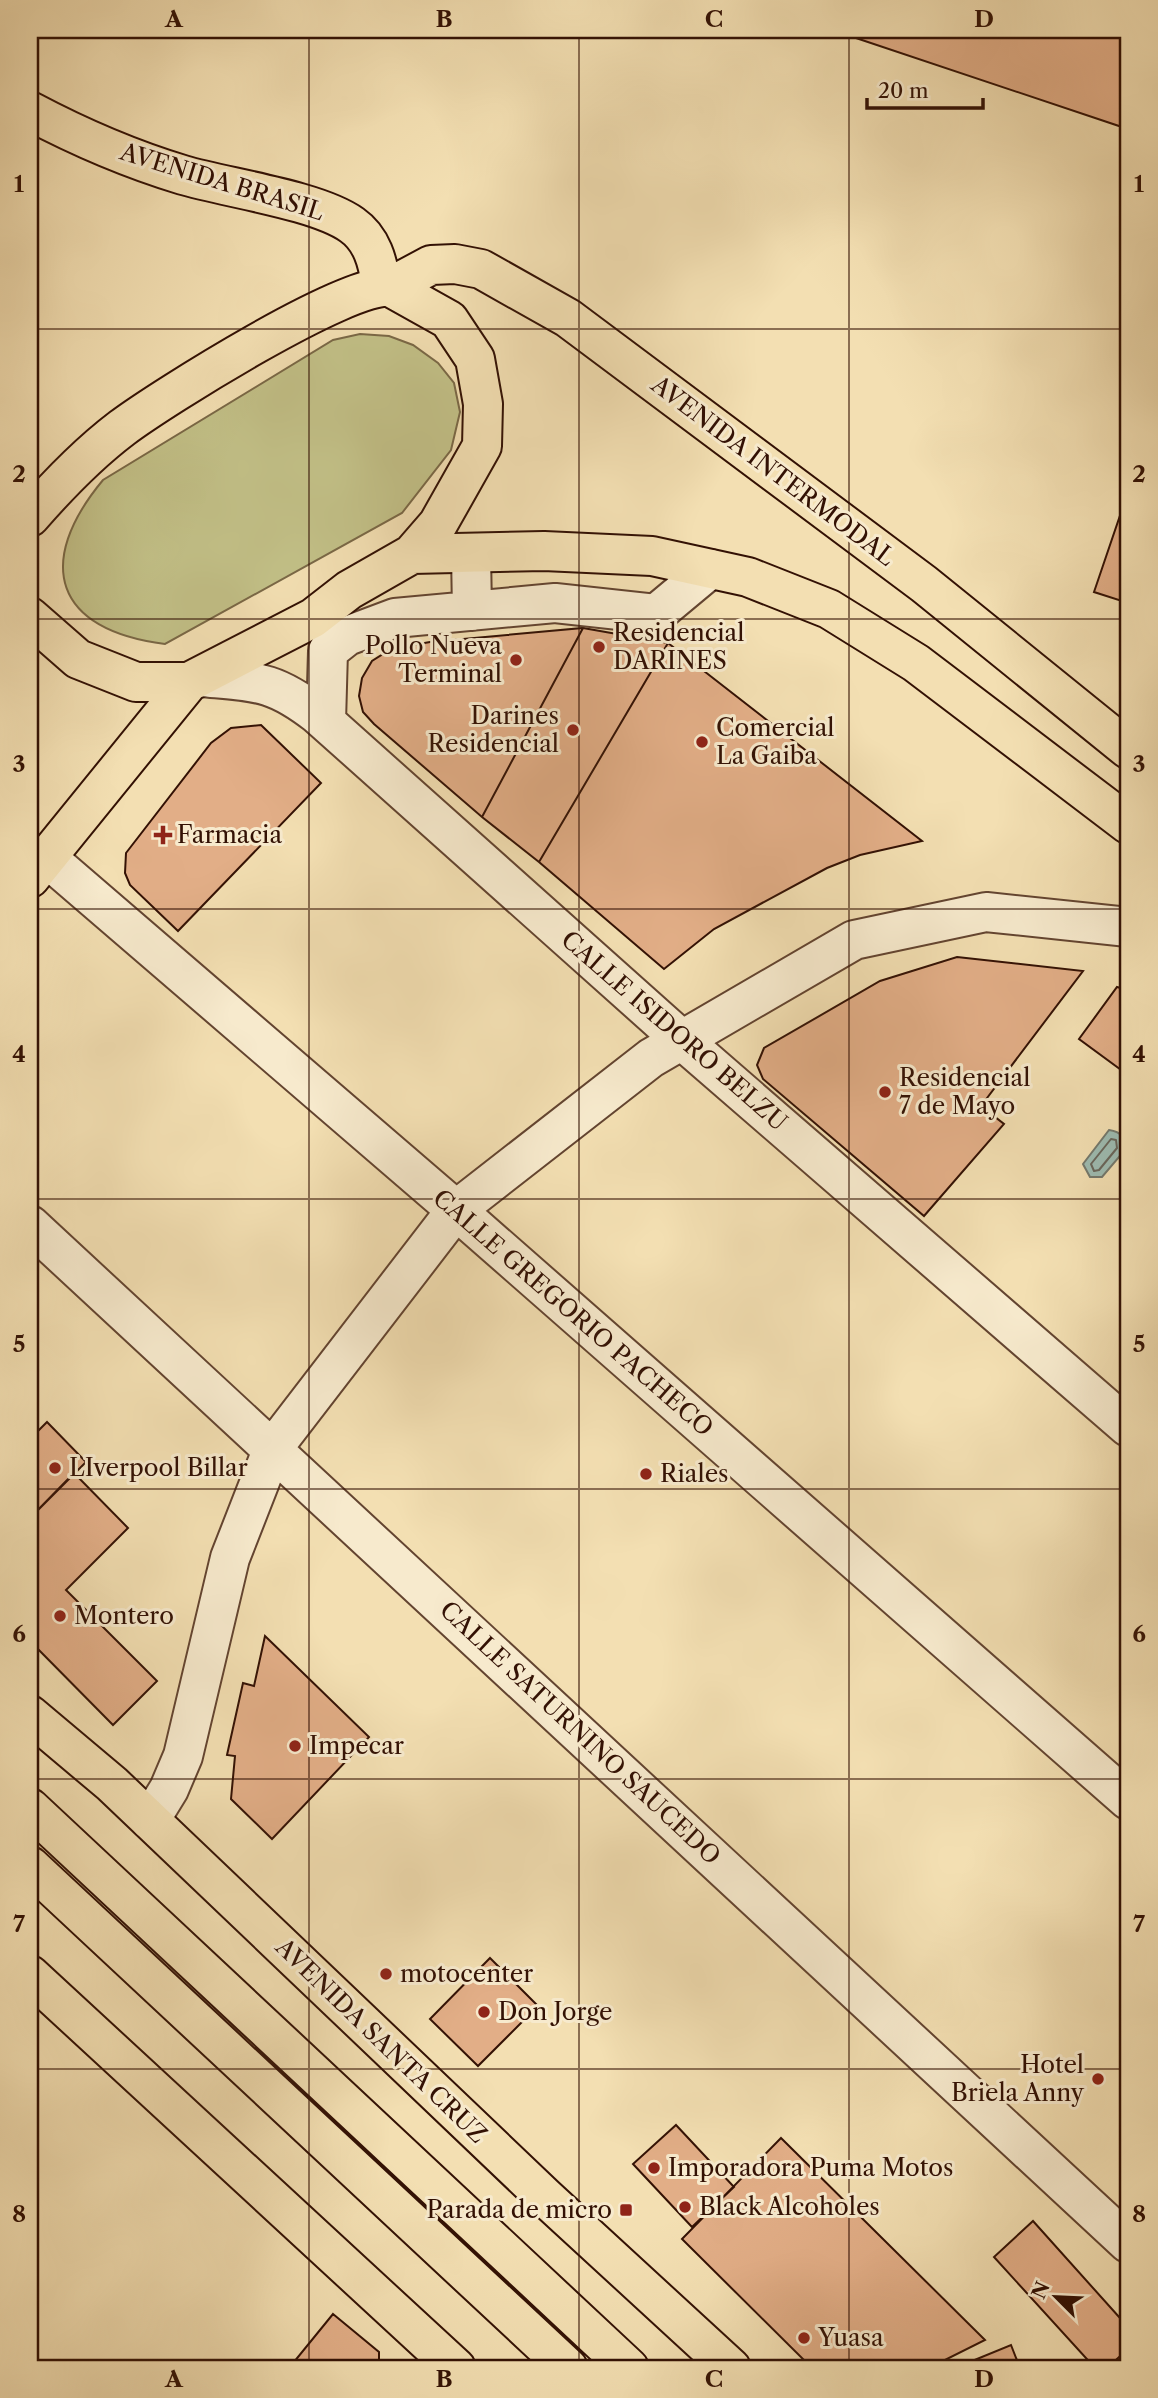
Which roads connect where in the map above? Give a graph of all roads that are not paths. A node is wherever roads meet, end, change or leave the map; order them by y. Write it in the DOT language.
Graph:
graph roads {
  1 [pos="30,111"];
  2 [pos="386,286"];
  3 [pos="30,517"];
  4 [pos="471,553"];
  5 [pos="412,554"];
  6 [pos="710,569"];
  7 [pos="472,611"];
  8 [pos="30,617"];
  9 [pos="195,680"];
  10 [pos="326,722"];
  11 [pos="1128,749"];
  12 [pos="1128,824"];
  13 [pos="38,867"];
  14 [pos="1128,927"];
  15 [pos="683,1041"];
  16 [pos="456,1210"];
  17 [pos="30,1225"];
  18 [pos="1128,1427"];
  19 [pos="273,1448"];
  20 [pos="30,1715"];
  21 [pos="1128,1800"];
  22 [pos="30,1808"];
  23 [pos="150,1820"];
  24 [pos="30,1866"];
  25 [pos="30,1975"];
  26 [pos="1128,2243"];
  27 [pos="445,2364"];
  28 [pos="568,2368"];
  29 [pos="629,2368"];
  30 [pos="731,2368"];
  1 -- 2 [label="main road, AVENIDA BRASIL"];
  2 -- 3 [label="main road, AVENIDA INTERMODAL"];
  2 -- 5 [label="main road"];
  2 -- 11 [label="main road, AVENIDA INTERMODAL"];
  4 -- 5 [label="main road"];
  4 -- 6 [label="main road"];
  4 -- 7 [label="street"];
  5 -- 9 [label="main road"];
  6 -- 7 [label="street"];
  6 -- 12 [label="main road"];
  7 -- 10 [label="street"];
  8 -- 9 [label="main road"];
  9 -- 10 [label="street, CALLE ISIDORO BELZU"];
  9 -- 13 [label="main road"];
  10 -- 15 [label="street, CALLE ISIDORO BELZU"];
  13 -- 16 [label="street, CALLE GREGORIO PACHECO"];
  14 -- 15 [label="street"];
  15 -- 16 [label="street"];
  15 -- 18 [label="street, CALLE ISIDORO BELZU"];
  16 -- 19 [label="street"];
  16 -- 21 [label="street, CALLE GREGORIO PACHECO"];
  17 -- 19 [label="street, CALLE SATURNINO SAUCEDO"];
  19 -- 23 [label="street"];
  19 -- 26 [label="street, CALLE SATURNINO SAUCEDO"];
  20 -- 23 [label="main road, AVENIDA SANTA CRUZ"];
  22 -- 29 [label="main road"];
  23 -- 30 [label="main road, AVENIDA SANTA CRUZ"];
  24 -- 28 [label="main road"];
  25 -- 27 [label="main road"];
}
